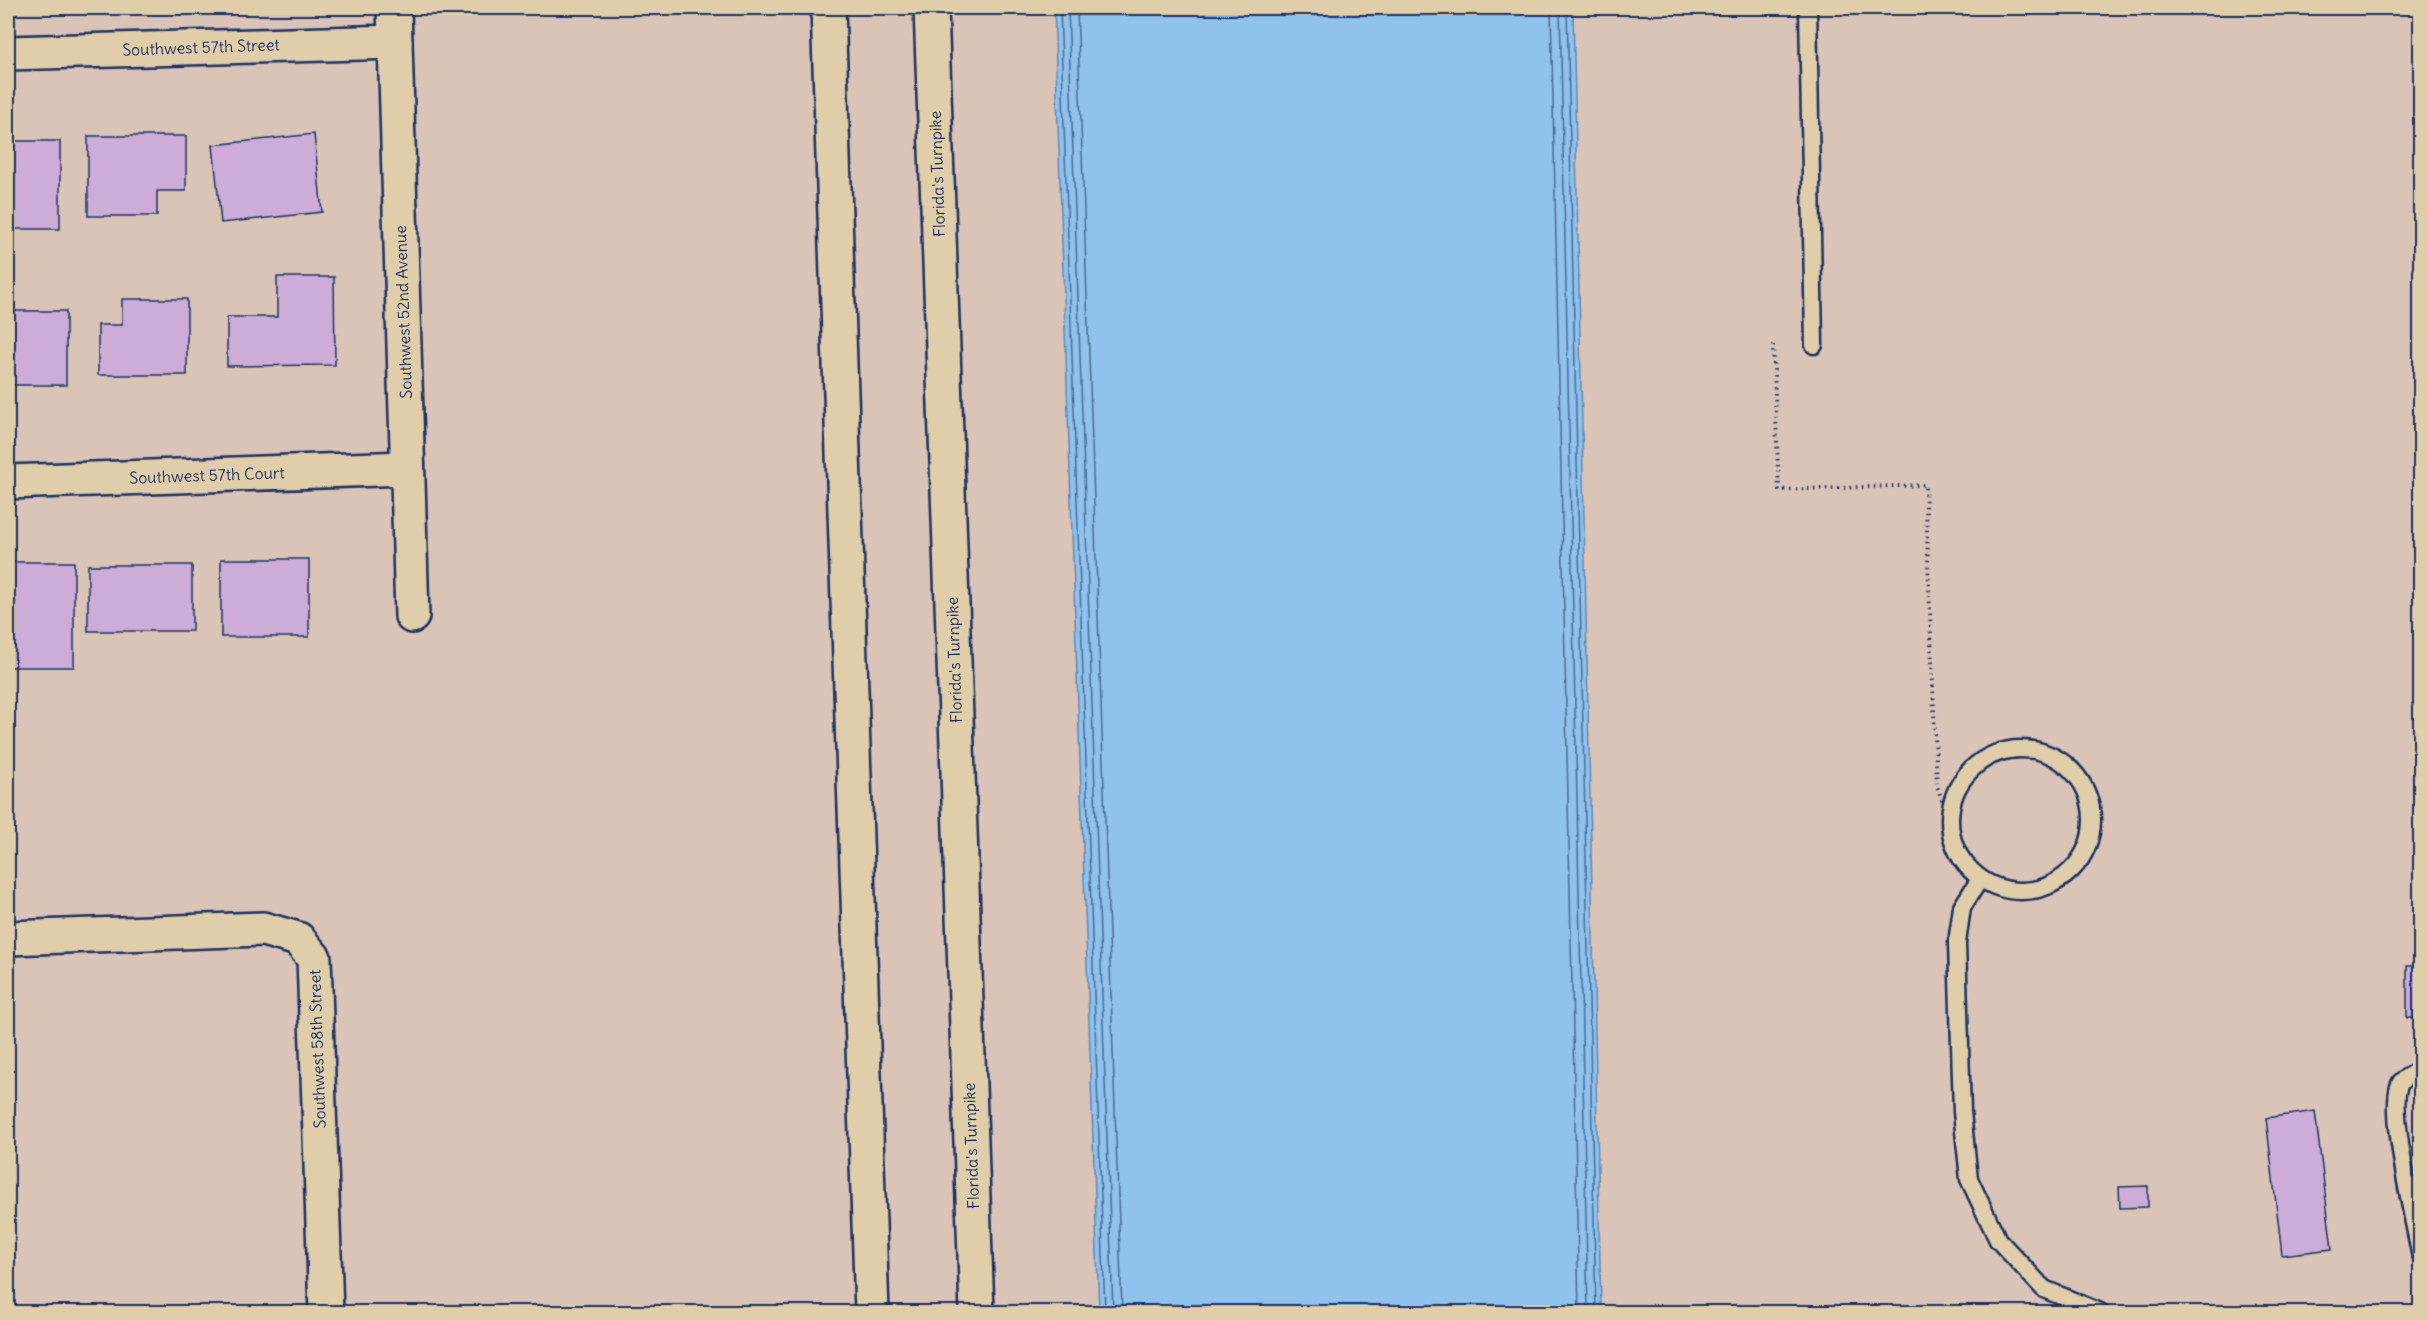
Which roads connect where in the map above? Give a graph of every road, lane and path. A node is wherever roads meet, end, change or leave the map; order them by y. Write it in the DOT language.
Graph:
graph roads {
  1 [pos="394,8"];
  2 [pos="828,8"];
  3 [pos="931,8"];
  4 [pos="1808,8"];
  5 [pos="395,42"];
  6 [pos="8,53"];
  7 [pos="1773,345"];
  8 [pos="1814,345"];
  9 [pos="407,468"];
  10 [pos="8,482"];
  11 [pos="412,616"];
  12 [pos="1949,820"];
  13 [pos="1980,879"];
  14 [pos="8,938"];
  15 [pos="2421,1069"];
  16 [pos="2415,1185"];
  17 [pos="2421,1253"];
  18 [pos="326,1312"];
  19 [pos="872,1312"];
  20 [pos="977,1312"];
  21 [pos="2100,1312"];
  1 -- 5 [label="main road, Southwest 52nd Avenue"];
  2 -- 19 [label="main road"];
  3 -- 20 [label="main road, Florida's Turnpike"];
  4 -- 8 [label="lane"];
  5 -- 6 [label="main road, Southwest 57th Street"];
  5 -- 9 [label="main road, Southwest 52nd Avenue"];
  7 -- 12 [label="path"];
  9 -- 10 [label="main road, Southwest 57th Court"];
  9 -- 11 [label="main road, Southwest 52nd Avenue"];
  12 -- 13 [label="lane"];
  12 -- 13 [label="lane"];
  13 -- 21 [label="lane"];
  14 -- 18 [label="main road, Southwest 58th Street"];
  15 -- 16 [label="lane"];
  16 -- 17 [label="lane"];
}
